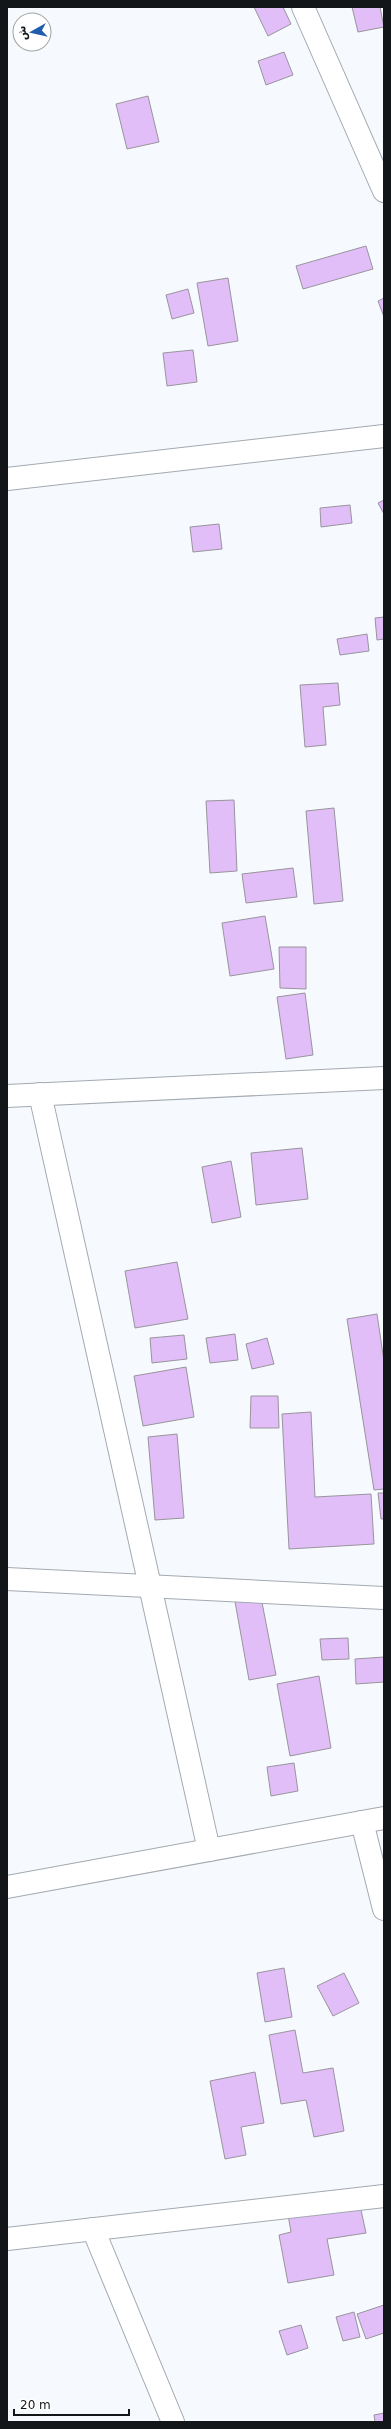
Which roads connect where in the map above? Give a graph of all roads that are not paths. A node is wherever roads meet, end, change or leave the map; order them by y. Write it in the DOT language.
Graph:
graph roads {
  1 [pos="303,7"];
  2 [pos="384,191"];
  3 [pos="384,436"];
  4 [pos="7,479"];
  5 [pos="384,1078"];
  6 [pos="40,1094"];
  7 [pos="7,1096"];
  8 [pos="7,1579"];
  9 [pos="150,1586"];
  10 [pos="384,1598"];
  11 [pos="384,1818"];
  12 [pos="362,1822"];
  13 [pos="209,1850"];
  14 [pos="7,1887"];
  15 [pos="384,1909"];
  16 [pos="384,2196"];
  17 [pos="93,2229"];
  18 [pos="7,2238"];
  19 [pos="173,2422"];
  1 -- 2 [label="street"];
  3 -- 4 [label="street"];
  5 -- 6 [label="street"];
  6 -- 7 [label="street"];
  6 -- 9 [label="street"];
  8 -- 9 [label="street"];
  9 -- 10 [label="street"];
  9 -- 13 [label="street"];
  11 -- 12 [label="street"];
  12 -- 13 [label="street"];
  12 -- 15 [label="street"];
  13 -- 14 [label="street"];
  16 -- 17 [label="street"];
  17 -- 18 [label="street"];
  17 -- 19 [label="street"];
}
